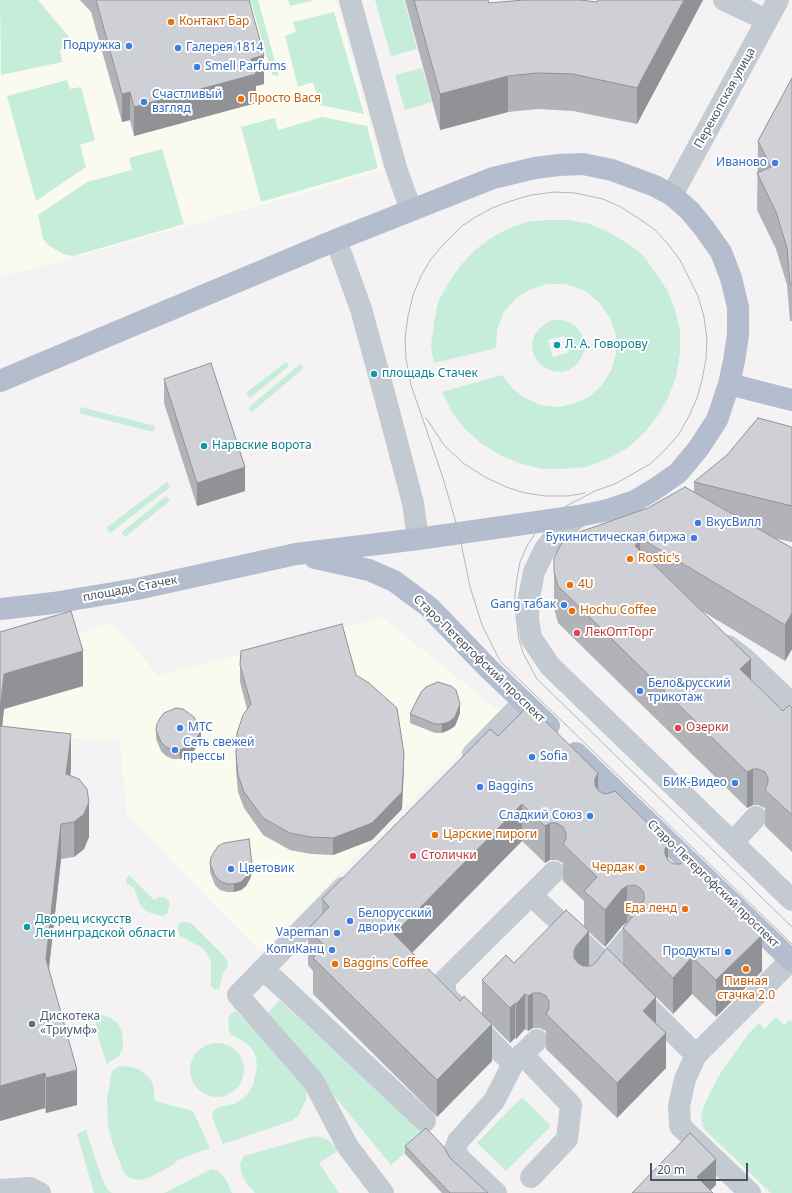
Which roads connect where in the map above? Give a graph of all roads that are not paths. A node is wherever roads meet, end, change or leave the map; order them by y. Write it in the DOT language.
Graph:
graph roads {
  1 [pos="350,0"];
  2 [pos="724,0"];
  3 [pos="778,0"];
  4 [pos="767,20"];
  5 [pos="672,195"];
  6 [pos="411,210"];
  7 [pos="336,240"];
  8 [pos="0,381"];
  9 [pos="729,384"];
  10 [pos="792,400"];
  11 [pos="580,516"];
  12 [pos="418,539"];
  13 [pos="296,554"];
  14 [pos="3,607"];
  15 [pos="714,636"];
  16 [pos="524,702"];
  17 [pos="792,704"];
  18 [pos="460,767"];
  19 [pos="625,799"];
  20 [pos="610,815"];
  21 [pos="756,818"];
  22 [pos="733,842"];
  23 [pos="554,872"];
  24 [pos="355,875"];
  25 [pos="531,895"];
  26 [pos="792,900"];
  27 [pos="632,934"];
  28 [pos="791,961"];
  29 [pos="606,965"];
  30 [pos="262,970"];
  31 [pos="586,989"];
  32 [pos="524,1052"];
  33 [pos="696,1055"];
  34 [pos="425,1121"];
  35 [pos="531,1177"];
  36 [pos="0,1190"];
  37 [pos="40,1193"];
  38 [pos="383,1193"];
  39 [pos="496,1193"];
  40 [pos="750,1193"];
  1 -- 6 [label="street"];
  2 -- 4 [label="street"];
  3 -- 4 [label="street, Перекопская улица"];
  4 -- 5 [label="street, Перекопская улица"];
  5 -- 6 [label="main road"];
  5 -- 9 [label="main road"];
  6 -- 7 [label="main road"];
  7 -- 8 [label="main road"];
  7 -- 12 [label="street"];
  9 -- 10 [label="main road"];
  9 -- 11 [label="main road, площадь Стачек"];
  11 -- 12 [label="main road, площадь Стачек"];
  11 -- 22 [label="street"];
  12 -- 13 [label="main road, площадь Стачек"];
  13 -- 14 [label="main road, площадь Стачек"];
  13 -- 16 [label="main road, Старо-Петергофский проспект"];
  15 -- 17 [label="street"];
  16 -- 18 [label="street"];
  16 -- 19 [label="main road, Старо-Петергофский проспект"];
  19 -- 20 [label="street"];
  19 -- 28 [label="main road, Старо-Петергофский проспект"];
  21 -- 22 [label="street"];
  22 -- 26 [label="street"];
  23 -- 25 [label="street"];
  24 -- 30 [label="street"];
  25 -- 29 [label="street"];
  25 -- 32 [label="street"];
  27 -- 29 [label="street"];
  28 -- 33 [label="street"];
  29 -- 31 [label="street"];
  29 -- 33 [label="street"];
  30 -- 34 [label="street"];
  30 -- 38 [label="street"];
  32 -- 35 [label="street"];
  32 -- 39 [label="street"];
  33 -- 40 [label="street"];
  36 -- 37 [label="street"];
}
